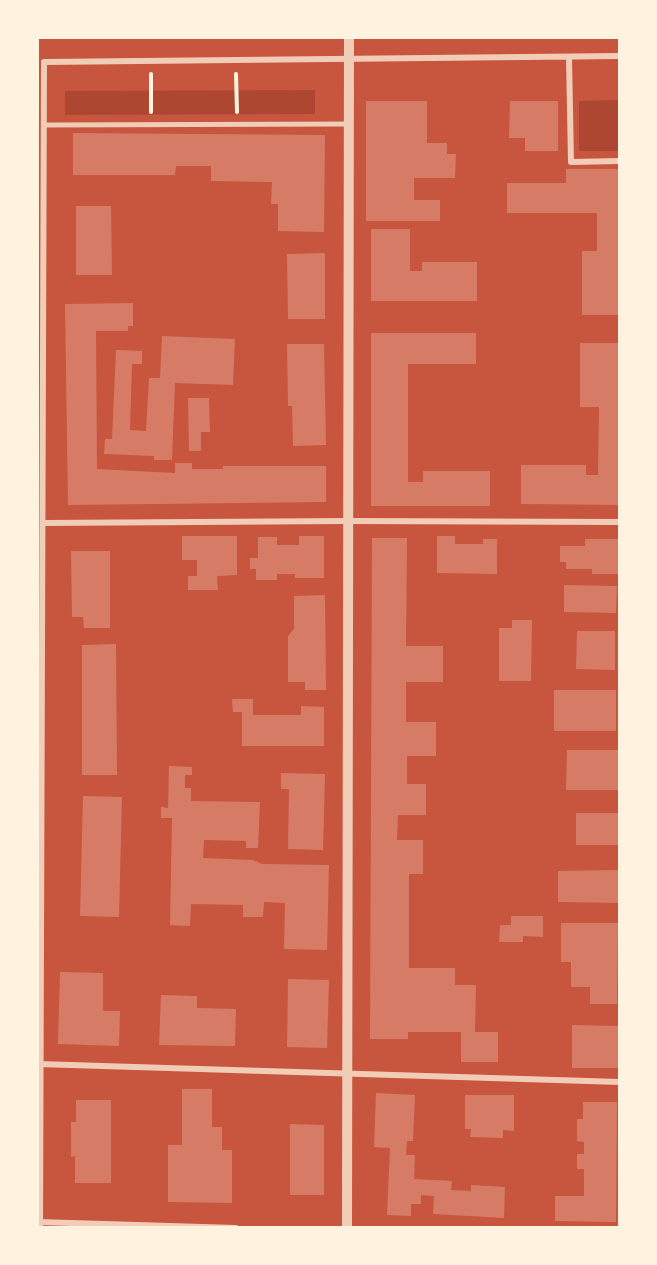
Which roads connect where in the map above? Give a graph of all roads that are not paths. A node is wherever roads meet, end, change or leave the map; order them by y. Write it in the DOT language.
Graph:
graph roads {
  1 [pos="349,38"];
  2 [pos="620,56"];
  3 [pos="569,57"];
  4 [pos="349,59"];
  5 [pos="349,124"];
  6 [pos="44,125"];
  7 [pos="620,161"];
  8 [pos="348,521"];
  9 [pos="620,522"];
  10 [pos="40,523"];
  11 [pos="39,1064"];
  12 [pos="347,1074"];
  13 [pos="620,1082"];
  14 [pos="39,1224"];
  15 [pos="236,1227"];
  16 [pos="347,1227"];
  1 -- 4 [label="street"];
  2 -- 3 [label="street"];
  3 -- 4 [label="street"];
  3 -- 7 [label="street"];
  4 -- 5 [label="street"];
  4 -- 6 [label="street"];
  5 -- 6 [label="street"];
  5 -- 8 [label="street"];
  6 -- 10 [label="street"];
  8 -- 9 [label="street"];
  8 -- 10 [label="street"];
  8 -- 12 [label="street"];
  10 -- 11 [label="street"];
  11 -- 12 [label="street"];
  11 -- 14 [label="street"];
  12 -- 13 [label="street"];
  12 -- 16 [label="street"];
  14 -- 15 [label="street"];
}
